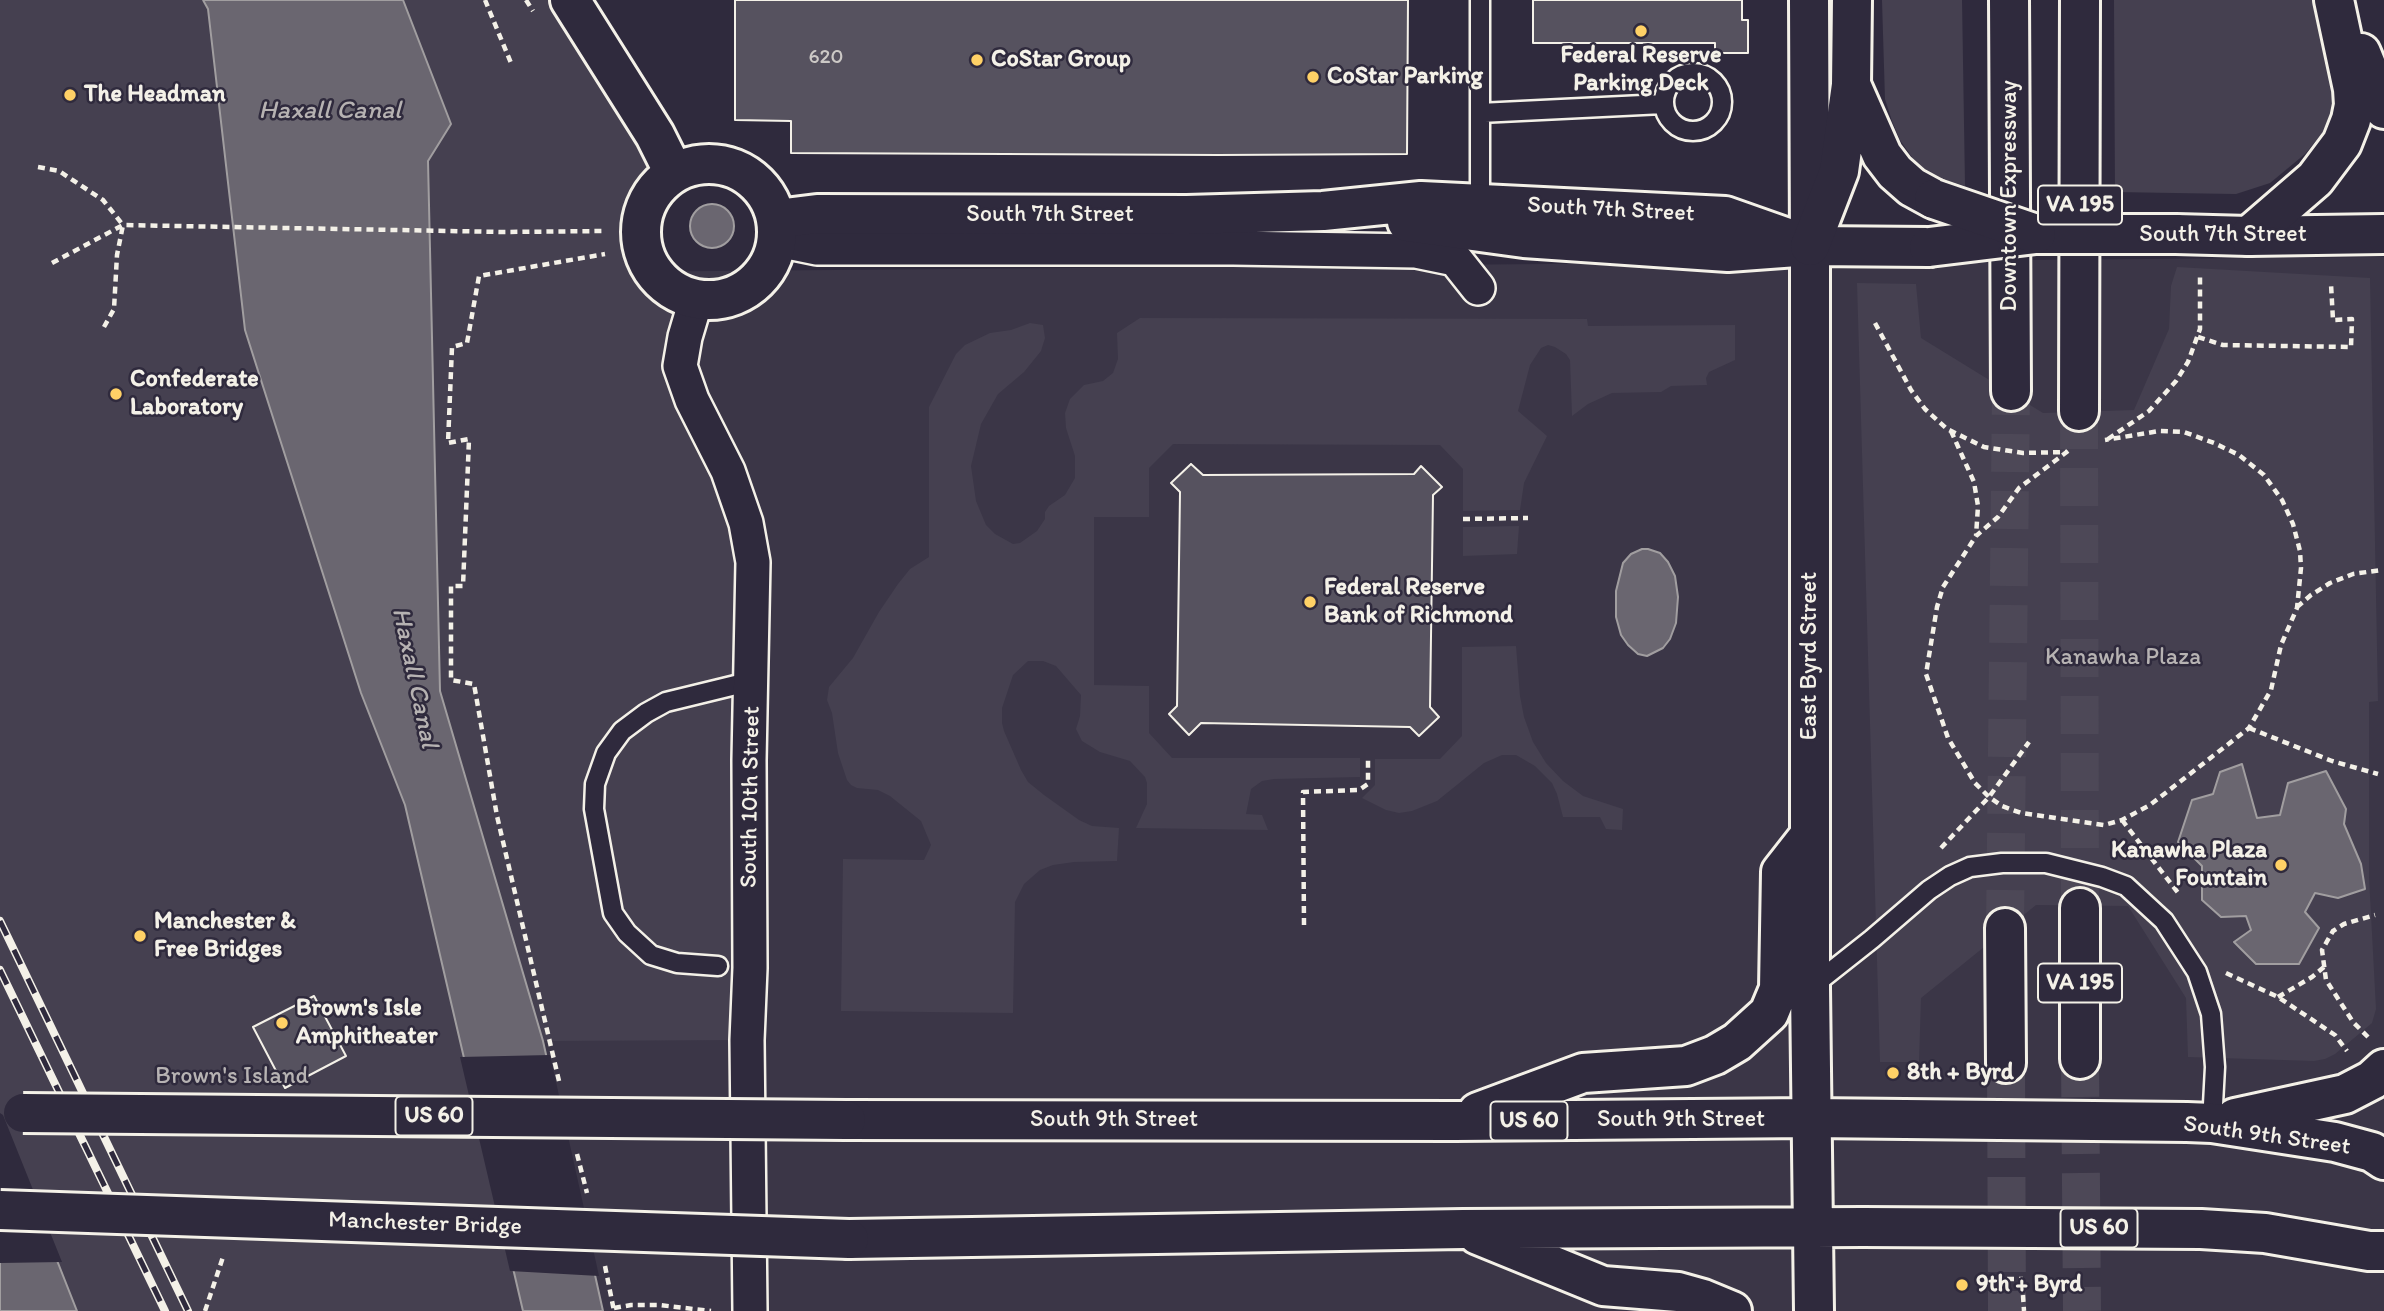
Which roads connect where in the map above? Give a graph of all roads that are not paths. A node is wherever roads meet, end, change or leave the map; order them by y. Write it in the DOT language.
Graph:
graph roads {
  1 [pos="570,0"];
  2 [pos="1480,0"];
  3 [pos="1809,0"];
  4 [pos="1853,0"];
  5 [pos="2009,0"];
  6 [pos="2080,0"];
  7 [pos="2335,0"];
  8 [pos="1851,85"];
  9 [pos="1663,104"];
  10 [pos="2384,109"];
  11 [pos="1480,113"];
  12 [pos="674,173"];
  13 [pos="1480,203"];
  14 [pos="1323,211"];
  15 [pos="777,230"];
  16 [pos="2036,234"];
  17 [pos="2384,234"];
  18 [pos="2249,236"];
  19 [pos="1810,246"];
  20 [pos="1478,288"];
  21 [pos="696,300"];
  22 [pos="2011,391"];
  23 [pos="2079,411"];
  24 [pos="752,681"];
  25 [pos="1810,835"];
  26 [pos="2080,908"];
  27 [pos="2005,928"];
  28 [pos="718,966"];
  29 [pos="1810,988"];
  30 [pos="2376,1053"];
  31 [pos="2080,1059"];
  32 [pos="2006,1063"];
  33 [pos="0,1113"];
  34 [pos="1811,1118"];
  35 [pos="1455,1121"];
  36 [pos="2212,1123"];
  37 [pos="2384,1160"];
  38 [pos="0,1210"];
  39 [pos="1812,1226"];
  40 [pos="1463,1229"];
  41 [pos="2384,1251"];
  42 [pos="750,1311"];
  43 [pos="1732,1311"];
  44 [pos="1814,1311"];
  1 -- 12 [label="main road"];
  2 -- 11 [label="lane"];
  3 -- 19 [label="main road, East Byrd Street"];
  4 -- 8 [label="main road"];
  5 -- 22 [label="main road, Downtown Expressway / VA 195"];
  6 -- 23 [label="main road, VA 195"];
  7 -- 10 [label="main road"];
  7 -- 18 [label="main road"];
  8 -- 16 [label="main road, bridge"];
  8 -- 19 [label="main road"];
  9 -- 11 [label="lane"];
  11 -- 13 [label="lane"];
  12 -- 15 [label="main road"];
  12 -- 21 [label="main road"];
  13 -- 14 [label="main road, South 7th Street"];
  13 -- 19 [label="main road, South 7th Street"];
  14 -- 15 [label="main road, South 7th Street"];
  14 -- 19 [label="main road, South 7th Street"];
  15 -- 20 [label="street"];
  15 -- 21 [label="main road"];
  16 -- 18 [label="main road, South 7th Street, bridge"];
  16 -- 19 [label="main road, South 7th Street, bridge"];
  17 -- 18 [label="main road, South 7th Street"];
  19 -- 25 [label="main road, East Byrd Street"];
  21 -- 24 [label="street, South 10th Street"];
  24 -- 28 [label="lane"];
  24 -- 42 [label="street, South 10th Street"];
  25 -- 29 [label="main road, East Byrd Street"];
  25 -- 35 [label="main road"];
  26 -- 31 [label="main road, VA 195"];
  27 -- 32 [label="main road, VA 195"];
  29 -- 34 [label="main road, East Byrd Street"];
  29 -- 36 [label="lane"];
  30 -- 36 [label="main road, US 60"];
  33 -- 35 [label="main road, South 9th Street / US 60, bridge"];
  34 -- 35 [label="main road, South 9th Street / US 60"];
  34 -- 36 [label="main road, South 9th Street / US 60"];
  34 -- 39 [label="main road, East Byrd Street"];
  36 -- 37 [label="main road, South 9th Street"];
  38 -- 40 [label="main road, Manchester Bridge / US 60, bridge"];
  39 -- 40 [label="main road, US 60"];
  39 -- 41 [label="main road, US 60"];
  39 -- 44 [label="main road, East Byrd Street"];
  40 -- 43 [label="main road"];
}
